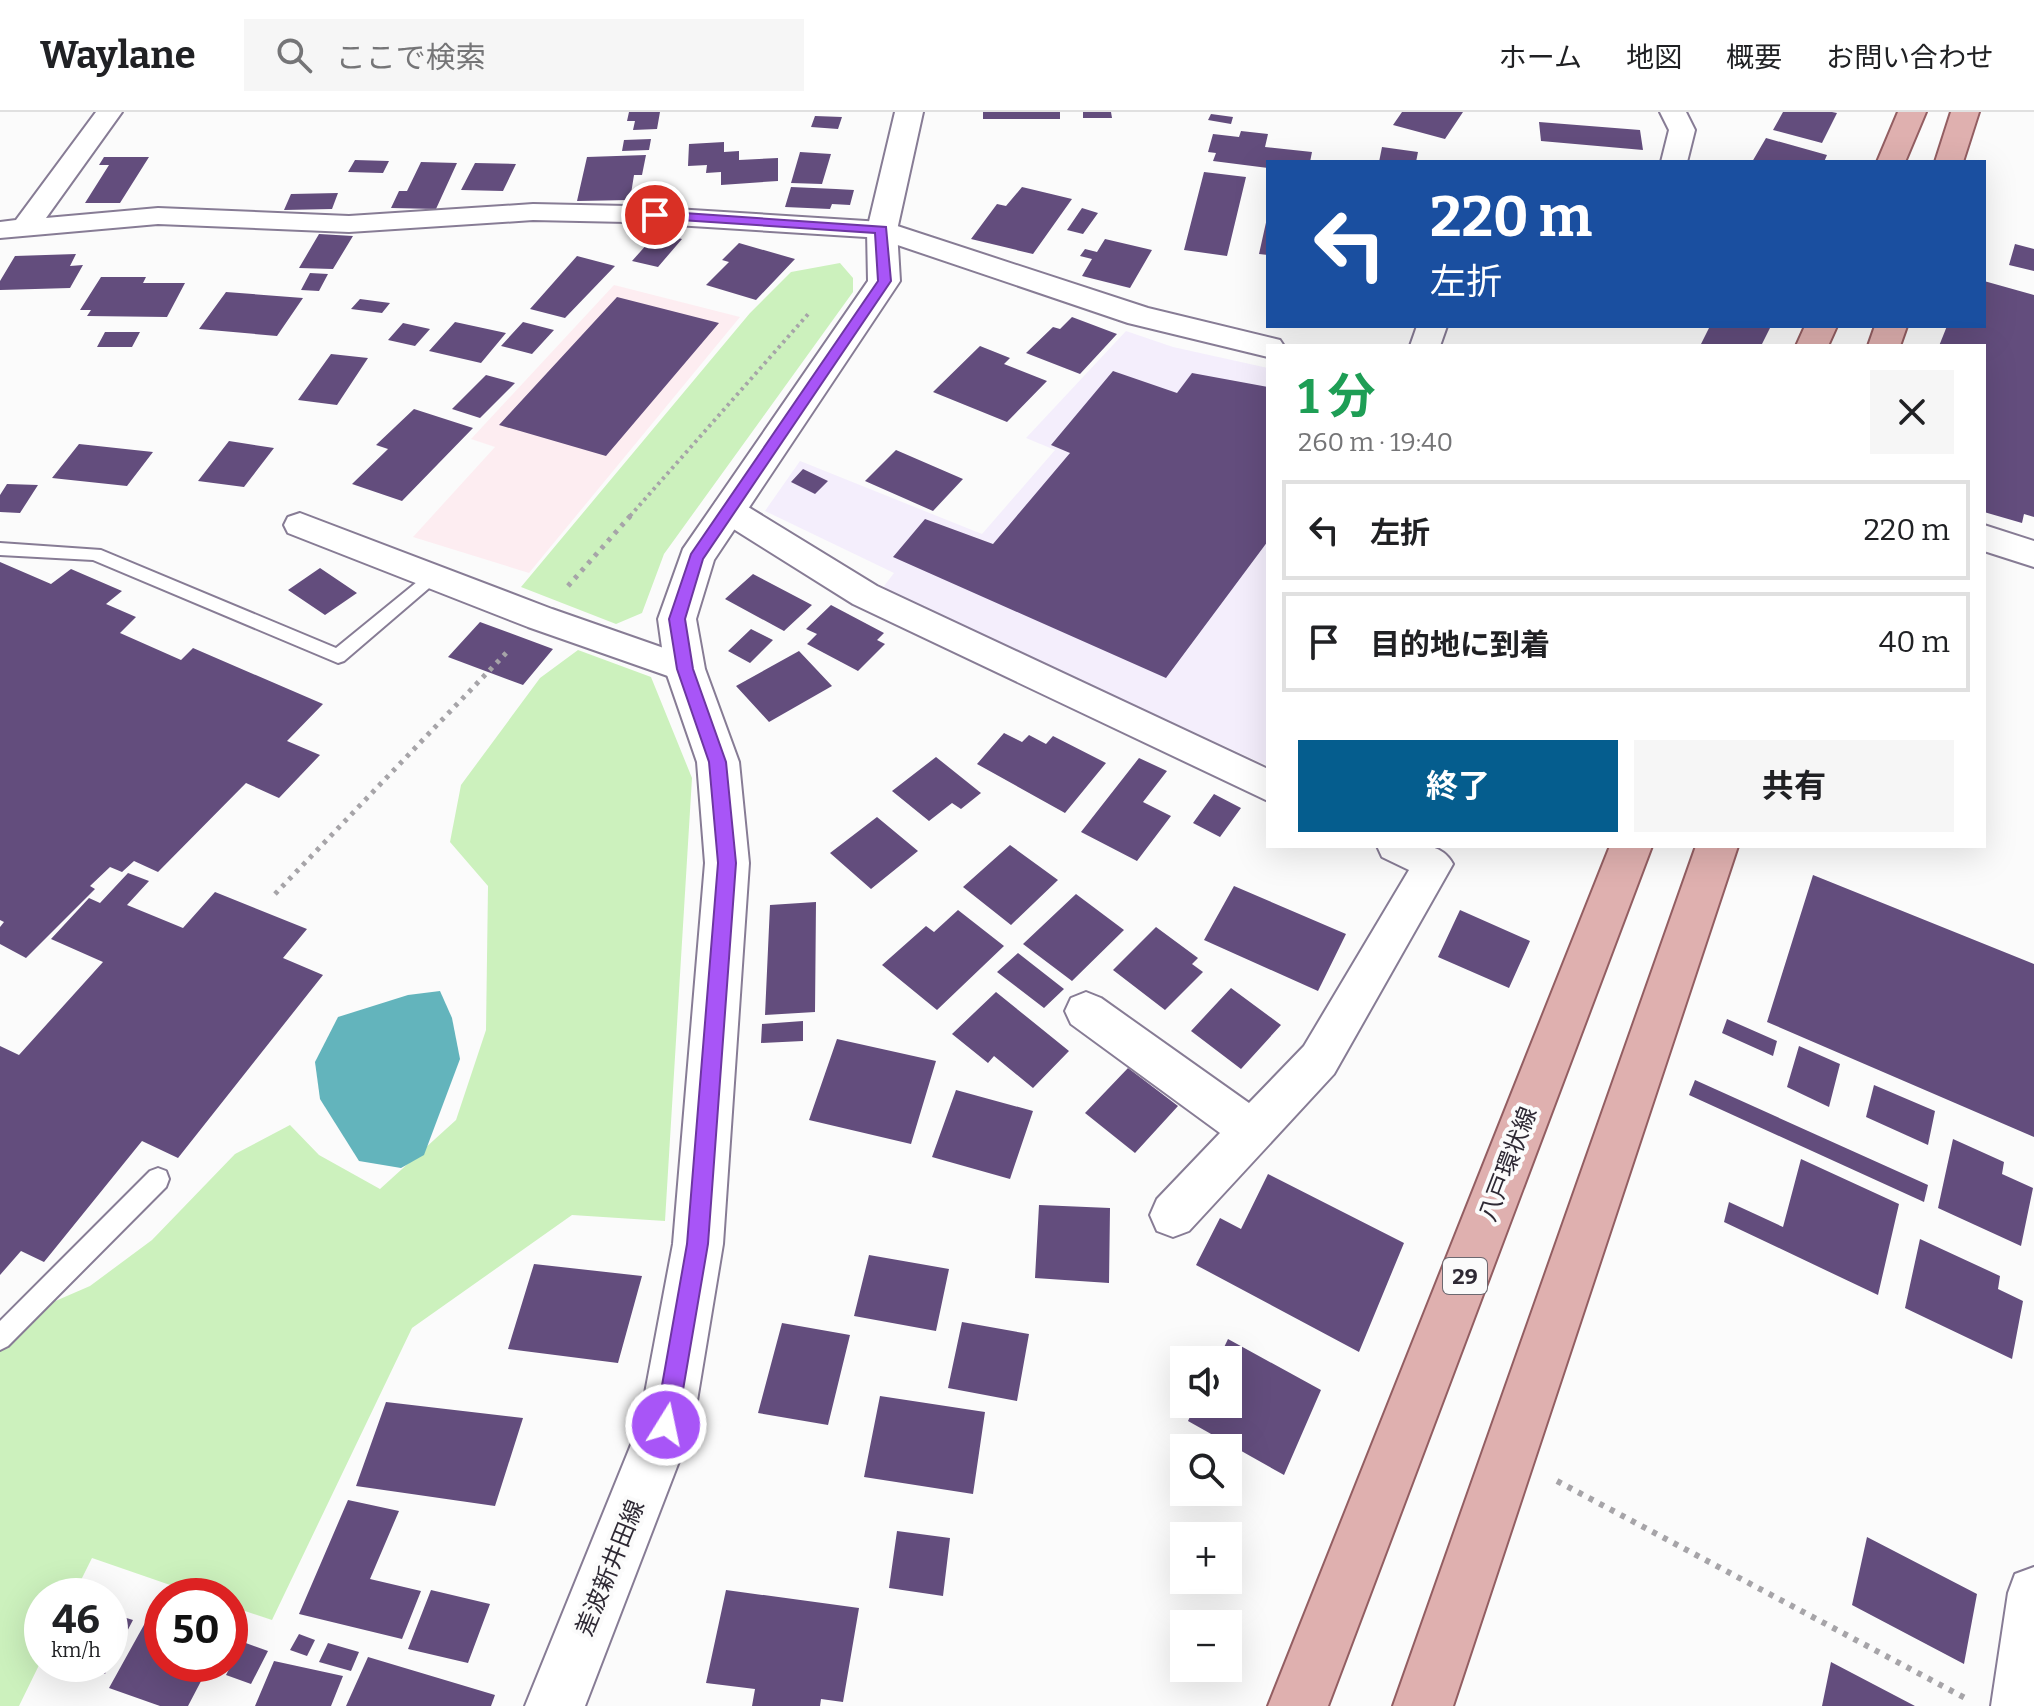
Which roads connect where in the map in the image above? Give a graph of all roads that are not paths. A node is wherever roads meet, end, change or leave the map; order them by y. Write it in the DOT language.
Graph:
graph roads {
  1 [pos="109,112"];
  2 [pos="909,112"];
  3 [pos="1673,112"];
  4 [pos="1912,112"];
  5 [pos="1965,112"];
  6 [pos="1674,160"];
  7 [pos="1892,160"];
  8 [pos="1950,160"];
  9 [pos="13,228"];
  10 [pos="882,230"];
  11 [pos="1266,347"];
  12 [pos="728,510"];
  13 [pos="300,525"];
  14 [pos="1986,539"];
  15 [pos="0,549"];
  16 [pos="2034,554"];
  17 [pos="434,577"];
  18 [pos="685,669"];
  19 [pos="1266,785"];
  20 [pos="1400,848"];
  21 [pos="1630,848"];
  22 [pos="1716,848"];
  23 [pos="1086,1011"];
  24 [pos="1253,1131"];
  25 [pos="158,1179"];
  26 [pos="1173,1215"];
  27 [pos="0,1338"];
  28 [pos="2034,1593"];
  29 [pos="555,1706"];
  30 [pos="1298,1706"];
  31 [pos="1423,1706"];
  32 [pos="2018,1706"];
  1 -- 9 [label="street"];
  2 -- 10 [label="main road, 差波新井田線"];
  3 -- 6 [label="street"];
  4 -- 7 [label="main road"];
  5 -- 8 [label="main road"];
  9 -- 10 [label="street"];
  10 -- 11 [label="main road"];
  10 -- 12 [label="main road, 差波新井田線"];
  12 -- 18 [label="main road, 差波新井田線"];
  12 -- 19 [label="street"];
  13 -- 17 [label="street"];
  14 -- 16 [label="main road"];
  15 -- 17 [label="lane"];
  17 -- 18 [label="street"];
  18 -- 29 [label="main road, 差波新井田線"];
  20 -- 24 [label="street"];
  21 -- 30 [label="main road, 八戸環状線 / 29"];
  22 -- 31 [label="main road"];
  23 -- 24 [label="street"];
  24 -- 26 [label="street"];
  25 -- 27 [label="lane"];
  28 -- 32 [label="street"];
}
